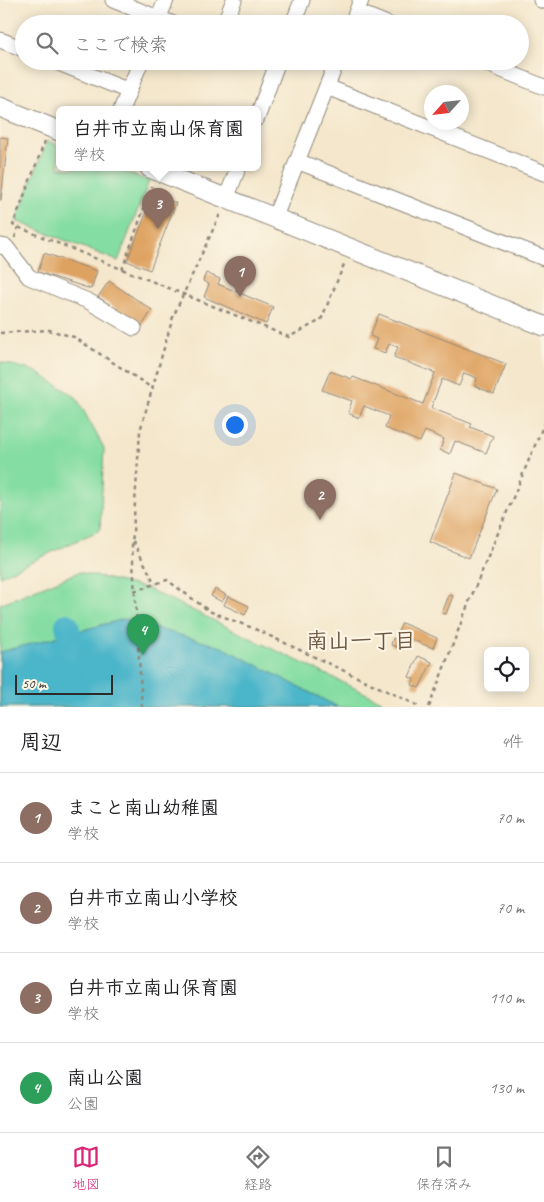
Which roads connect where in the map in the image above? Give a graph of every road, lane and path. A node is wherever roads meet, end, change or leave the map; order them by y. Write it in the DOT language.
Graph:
graph roads {
  1 [pos="113,0"];
  2 [pos="166,0"];
  3 [pos="234,0"];
  4 [pos="302,0"];
  5 [pos="144,15"];
  6 [pos="160,15"];
  7 [pos="228,15"];
  8 [pos="296,15"];
  9 [pos="0,40"];
  10 [pos="15,46"];
  11 [pos="76,70"];
  12 [pos="138,70"];
  13 [pos="275,70"];
  14 [pos="334,70"];
  15 [pos="502,70"];
  16 [pos="327,87"];
  17 [pos="544,87"];
  18 [pos="129,92"];
  19 [pos="123,106"];
  20 [pos="0,107"];
  21 [pos="261,107"];
  22 [pos="55,129"];
  23 [pos="297,161"];
  24 [pos="153,171"];
  25 [pos="159,171"];
  26 [pos="237,171"];
  27 [pos="544,173"];
  28 [pos="226,199"];
  29 [pos="274,219"];
  30 [pos="0,246"];
  31 [pos="350,249"];
  32 [pos="544,258"];
  33 [pos="122,270"];
  34 [pos="183,294"];
  35 [pos="544,326"];
  36 [pos="134,328"];
  37 [pos="0,333"];
  38 [pos="152,388"];
  39 [pos="544,424"];
  40 [pos="133,540"];
  41 [pos="154,584"];
  42 [pos="134,591"];
  43 [pos="142,707"];
  44 [pos="421,707"];
  45 [pos="429,707"];
  1 -- 5 [label="street"];
  2 -- 6 [label="street"];
  3 -- 7 [label="street"];
  4 -- 8 [label="street"];
  9 -- 10 [label="street"];
  11 -- 18 [label="street"];
  12 -- 18 [label="street"];
  13 -- 21 [label="street"];
  14 -- 16 [label="street"];
  15 -- 17 [label="street"];
  16 -- 23 [label="street"];
  16 -- 27 [label="street"];
  18 -- 19 [label="street"];
  20 -- 22 [label="street"];
  22 -- 33 [label="path"];
  23 -- 29 [label="street"];
  23 -- 32 [label="street"];
  24 -- 33 [label="path"];
  25 -- 28 [label="street"];
  26 -- 28 [label="street"];
  28 -- 29 [label="street"];
  28 -- 34 [label="path"];
  29 -- 31 [label="street"];
  30 -- 36 [label="street"];
  31 -- 34 [label="path"];
  31 -- 35 [label="street"];
  33 -- 34 [label="path"];
  34 -- 38 [label="path"];
  37 -- 38 [label="path"];
  38 -- 40 [label="path"];
  39 -- 45 [label="path"];
  40 -- 41 [label="path"];
  40 -- 42 [label="path"];
  41 -- 42 [label="path"];
  41 -- 44 [label="path"];
  42 -- 43 [label="path"];
}
